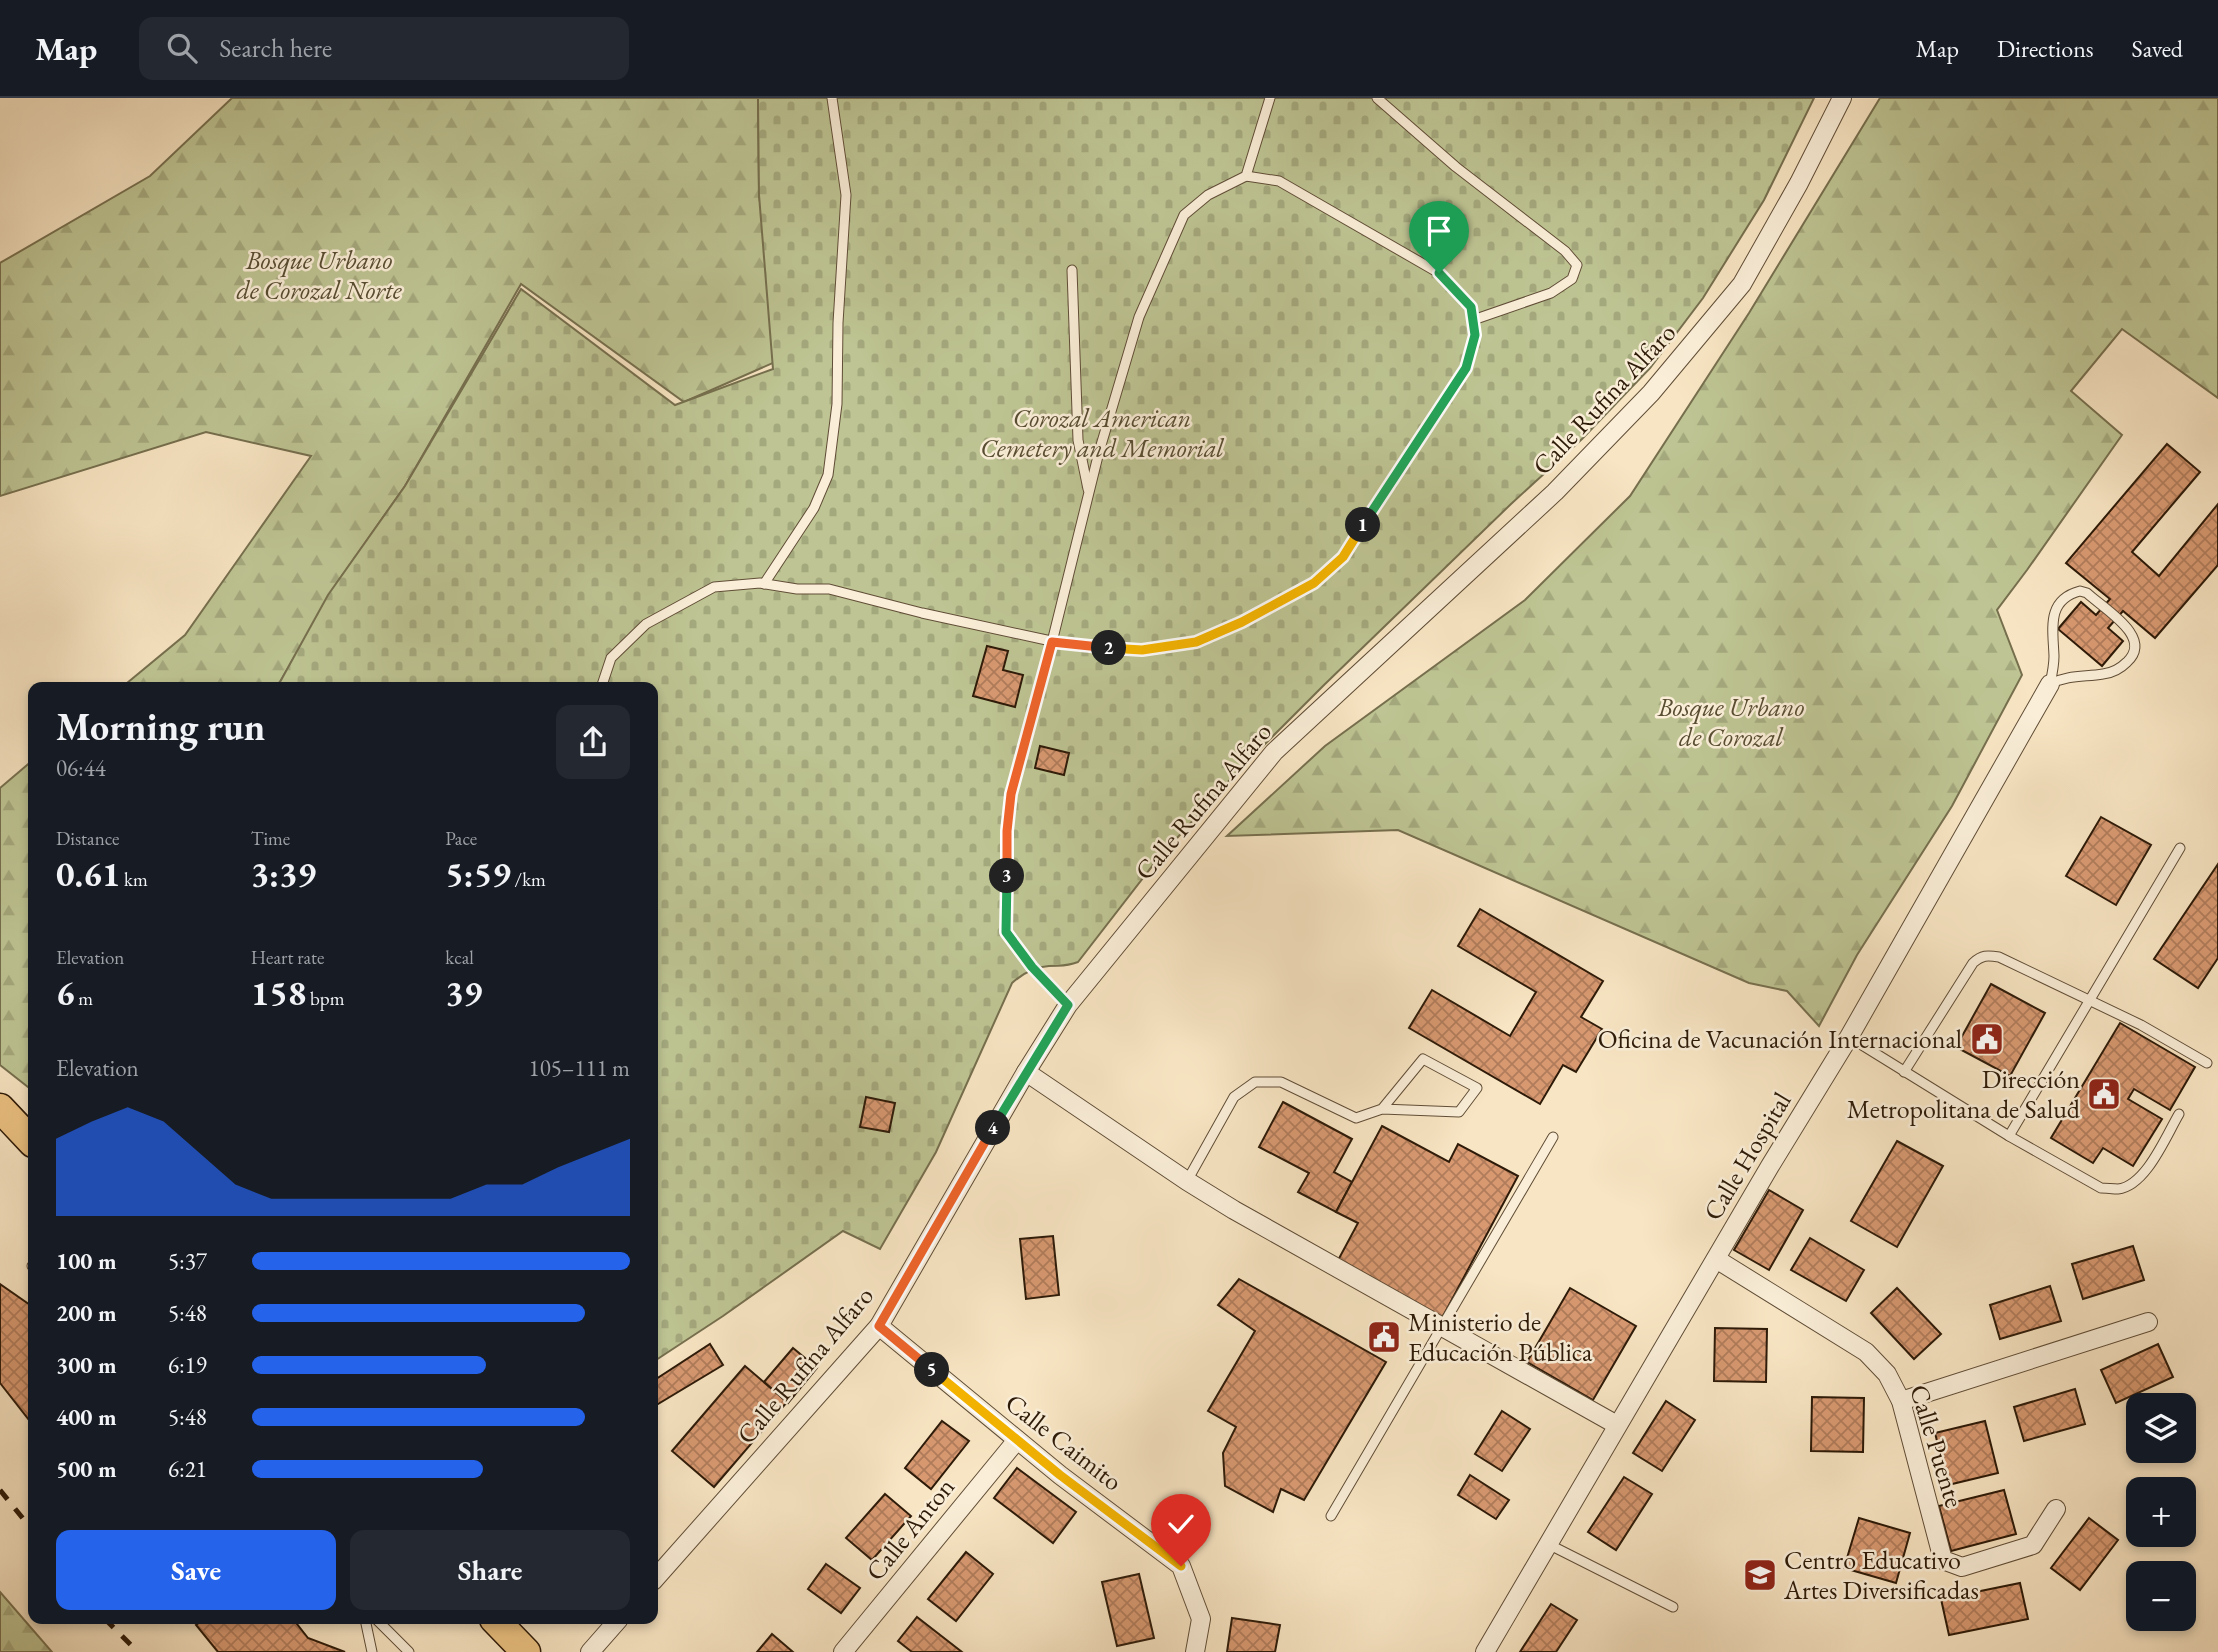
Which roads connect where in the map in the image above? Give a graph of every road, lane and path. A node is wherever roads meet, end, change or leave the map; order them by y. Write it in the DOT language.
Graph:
graph roads {
  1 [pos="832,98"];
  2 [pos="1270,98"];
  3 [pos="1377,98"];
  4 [pos="1842,98"];
  5 [pos="1246,176"];
  6 [pos="1072,270"];
  7 [pos="1473,320"];
  8 [pos="1089,494"];
  9 [pos="764,584"];
  10 [pos="1052,642"];
  11 [pos="603,682"];
  12 [pos="2050,684"];
  13 [pos="2180,848"];
  14 [pos="2090,1002"];
  15 [pos="1068,1005"];
  16 [pos="1849,1037"];
  17 [pos="2207,1063"];
  18 [pos="1026,1072"];
  19 [pos="1904,1072"];
  20 [pos="0,1108"];
  21 [pos="1382,1109"];
  22 [pos="2179,1114"];
  23 [pos="2009,1136"];
  24 [pos="1553,1137"];
  25 [pos="28,1138"];
  26 [pos="1187,1181"];
  27 [pos="1716,1259"];
  28 [pos="2148,1322"];
  29 [pos="879,1326"];
  30 [pos="1442,1326"];
  31 [pos="1901,1401"];
  32 [pos="1617,1425"];
  33 [pos="1017,1440"];
  34 [pos="2056,1509"];
  35 [pos="1331,1516"];
  36 [pos="1548,1544"];
  37 [pos="658,1575"];
  38 [pos="1673,1607"];
  39 [pos="366,1624"];
  40 [pos="381,1624"];
  41 [pos="499,1624"];
  42 [pos="615,1624"];
  43 [pos="372,1652"];
  44 [pos="409,1652"];
  45 [pos="526,1652"];
  46 [pos="590,1652"];
  47 [pos="843,1652"];
  48 [pos="1195,1652"];
  49 [pos="1485,1652"];
  1 -- 9 [label="lane"];
  2 -- 5 [label="lane"];
  3 -- 7 [label="lane"];
  4 -- 15 [label="street, Calle Rufina Alfaro"];
  5 -- 7 [label="lane"];
  5 -- 8 [label="lane"];
  6 -- 8 [label="lane"];
  7 -- 10 [label="lane"];
  8 -- 10 [label="lane"];
  9 -- 10 [label="lane"];
  9 -- 11 [label="lane"];
  10 -- 15 [label="lane"];
  12 -- 12 [label="lane"];
  12 -- 16 [label="street, Calle Hospital"];
  13 -- 14 [label="lane"];
  14 -- 17 [label="lane"];
  14 -- 19 [label="lane"];
  14 -- 23 [label="lane"];
  15 -- 18 [label="street, Calle Rufina Alfaro"];
  16 -- 19 [label="lane"];
  16 -- 27 [label="street, Calle Hospital"];
  18 -- 26 [label="street"];
  18 -- 29 [label="street, Calle Rufina Alfaro"];
  19 -- 23 [label="lane"];
  20 -- 25 [label="main road"];
  21 -- 21 [label="lane"];
  21 -- 26 [label="lane"];
  22 -- 23 [label="lane"];
  24 -- 30 [label="lane"];
  26 -- 30 [label="street"];
  27 -- 31 [label="street, Calle Puente"];
  27 -- 32 [label="street, Calle Hospital"];
  28 -- 31 [label="street"];
  29 -- 33 [label="street, Calle Caimito"];
  29 -- 37 [label="street, Calle Rufina Alfaro"];
  30 -- 32 [label="street"];
  30 -- 35 [label="lane"];
  31 -- 34 [label="street, Calle Puente"];
  32 -- 36 [label="street, Calle Hospital"];
  33 -- 47 [label="street, Calle Anton"];
  33 -- 48 [label="street, Calle Caimito"];
  36 -- 38 [label="lane"];
  36 -- 49 [label="street, Calle Hospital"];
  39 -- 43 [label="lane"];
  40 -- 44 [label="lane"];
  41 -- 45 [label="main road"];
  42 -- 46 [label="street"];
}
